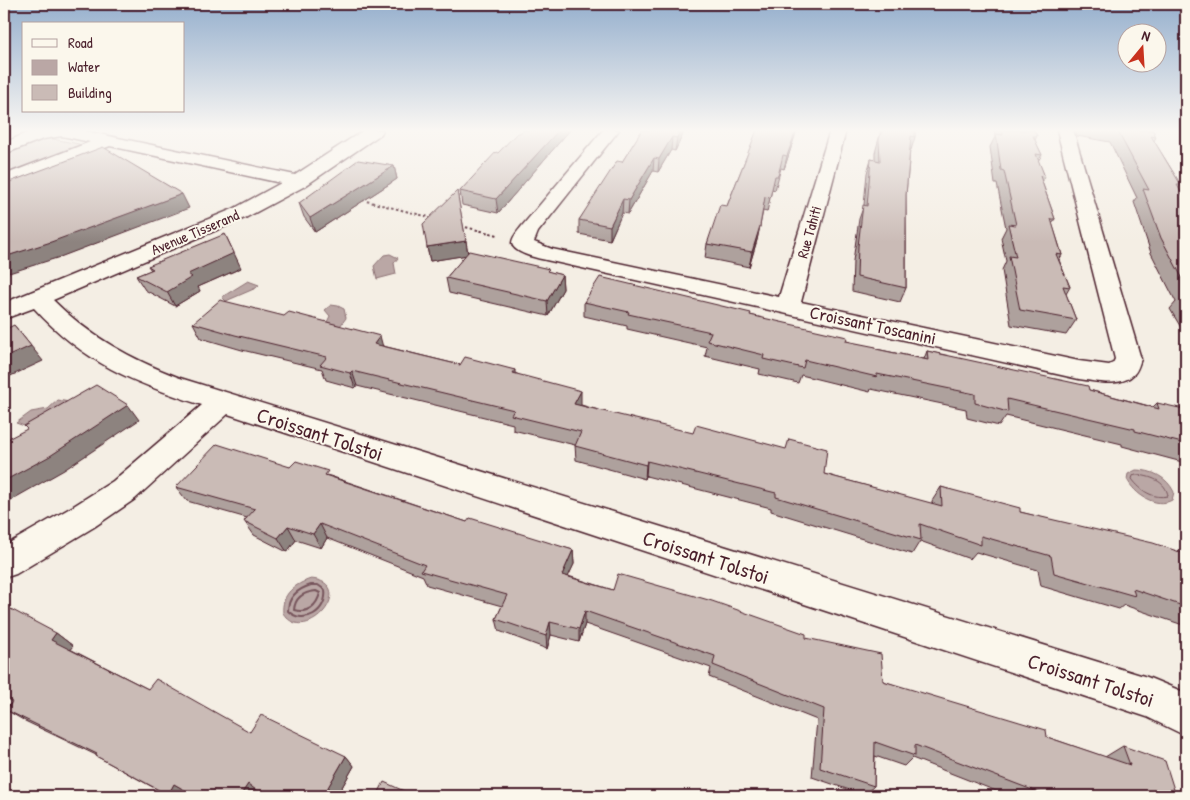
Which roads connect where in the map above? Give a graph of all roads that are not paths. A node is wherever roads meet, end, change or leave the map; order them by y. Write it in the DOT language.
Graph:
graph roads {
  1 [pos="39,167"];
  2 [pos="239,167"];
  3 [pos="320,167"];
  4 [pos="580,167"];
  5 [pos="827,167"];
  6 [pos="1076,167"];
  7 [pos="4,181"];
  8 [pos="298,182"];
  9 [pos="38,298"];
  10 [pos="788,306"];
  11 [pos="4,312"];
  12 [pos="223,402"];
  13 [pos="4,563"];
  14 [pos="1186,716"];
  1 -- 7 [label="street"];
  2 -- 8 [label="street"];
  3 -- 8 [label="street, Avenue Tisserand"];
  4 -- 10 [label="street, Croissant Toscanini"];
  5 -- 10 [label="street, Rue Tahiti"];
  6 -- 10 [label="street, Croissant Toscanini"];
  8 -- 9 [label="street, Avenue Tisserand"];
  9 -- 11 [label="street, Avenue Tisserand"];
  9 -- 12 [label="street, Croissant Tolstoi"];
  12 -- 13 [label="street"];
  12 -- 14 [label="street, Croissant Tolstoi"];
}
